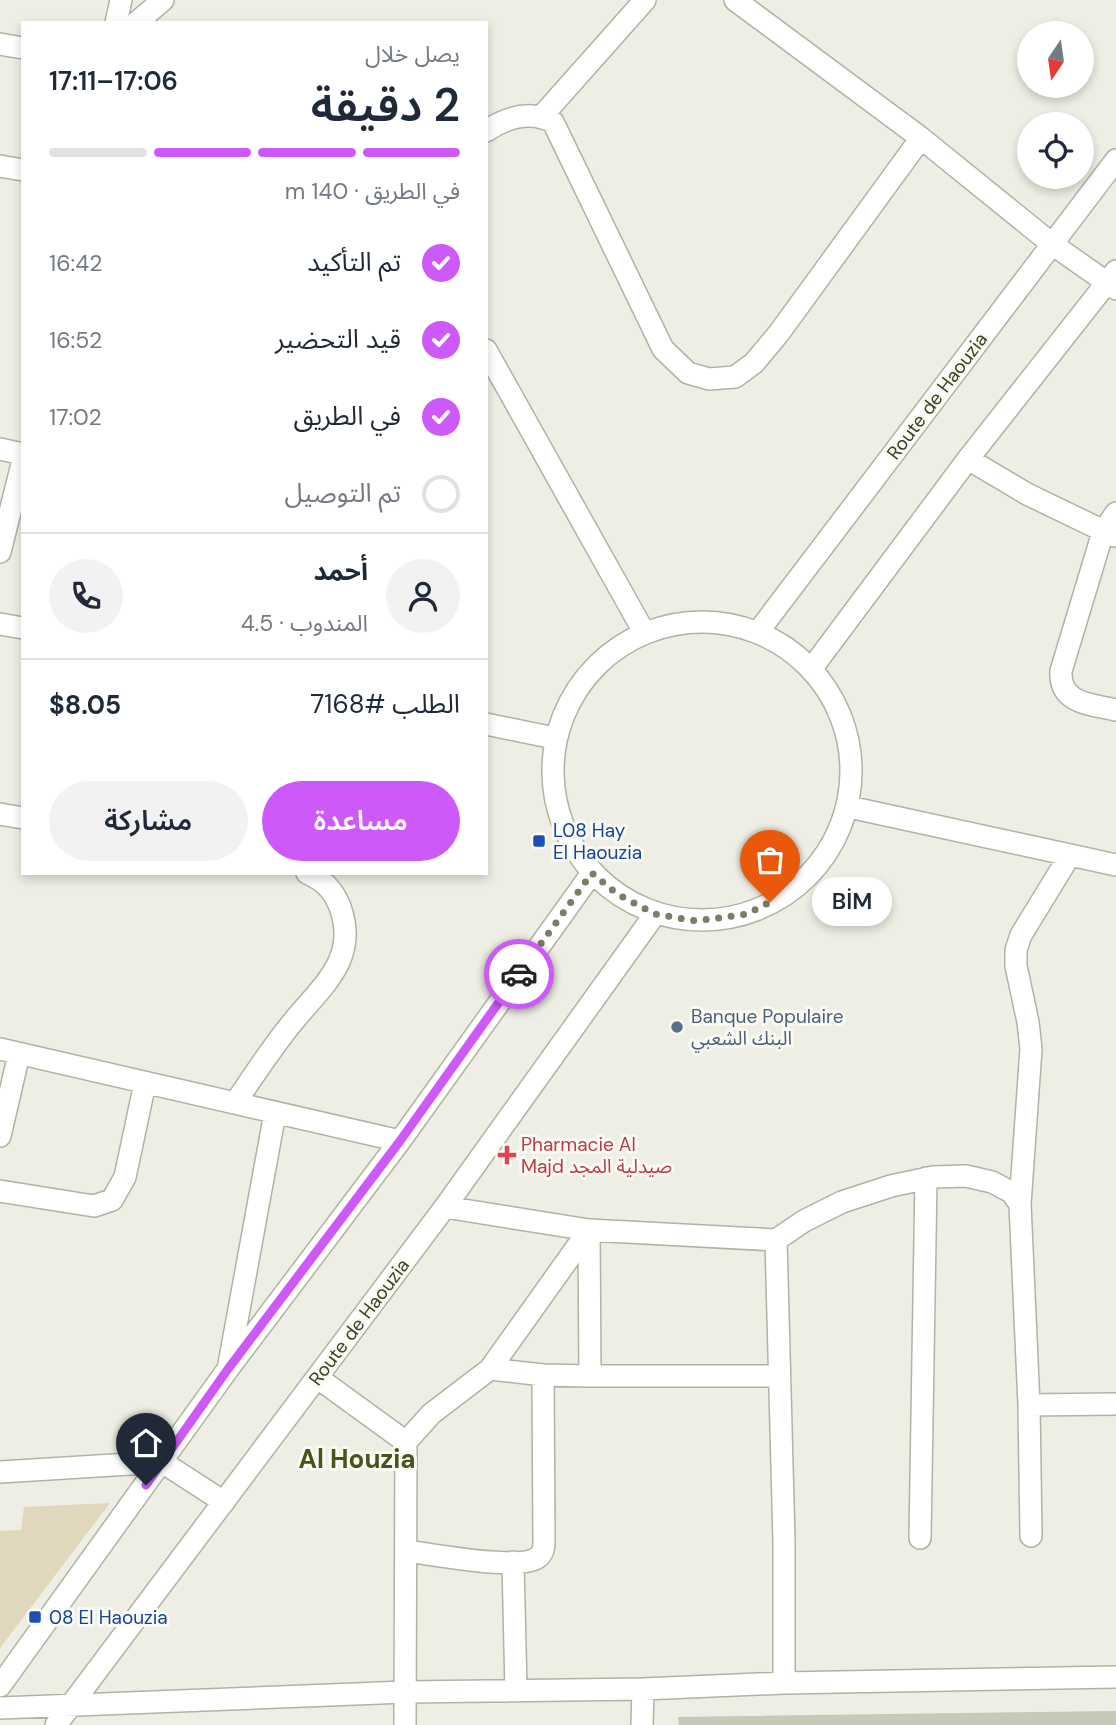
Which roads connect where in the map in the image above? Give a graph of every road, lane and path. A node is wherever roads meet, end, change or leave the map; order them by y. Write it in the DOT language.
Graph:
graph roads {
  1 [pos="121,0"];
  2 [pos="163,0"];
  3 [pos="645,0"];
  4 [pos="735,0"];
  5 [pos="116,21"];
  6 [pos="138,21"];
  7 [pos="0,44"];
  8 [pos="21,48"];
  9 [pos="542,116"];
  10 [pos="488,130"];
  11 [pos="922,138"];
  12 [pos="1116,160"];
  13 [pos="0,166"];
  14 [pos="21,170"];
  15 [pos="1052,244"];
  16 [pos="1113,281"];
  17 [pos="488,355"];
  18 [pos="0,449"];
  19 [pos="21,453"];
  20 [pos="968,459"];
  21 [pos="21,468"];
  22 [pos="1116,513"];
  23 [pos="1109,534"];
  24 [pos="0,552"];
  25 [pos="0,624"];
  26 [pos="21,628"];
  27 [pos="644,632"];
  28 [pos="758,632"];
  29 [pos="812,668"];
  30 [pos="1116,710"];
  31 [pos="488,724"];
  32 [pos="554,738"];
  33 [pos="849,807"];
  34 [pos="0,814"];
  35 [pos="21,818"];
  36 [pos="1070,855"];
  37 [pos="1116,864"];
  38 [pos="592,873"];
  39 [pos="311,875"];
  40 [pos="655,914"];
  41 [pos="10,1051"];
  42 [pos="145,1083"];
  43 [pos="234,1103"];
  44 [pos="275,1113"];
  45 [pos="0,1136"];
  46 [pos="400,1141"];
  47 [pos="926,1178"];
  48 [pos="0,1191"];
  49 [pos="1020,1204"];
  50 [pos="444,1207"];
  51 [pos="589,1230"];
  52 [pos="776,1240"];
  53 [pos="490,1368"];
  54 [pos="228,1369"];
  55 [pos="543,1375"];
  56 [pos="590,1376"];
  57 [pos="779,1376"];
  58 [pos="317,1378"];
  59 [pos="1116,1404"];
  60 [pos="1029,1405"];
  61 [pos="406,1442"];
  62 [pos="162,1462"];
  63 [pos="0,1472"];
  64 [pos="224,1502"];
  65 [pos="1031,1535"];
  66 [pos="920,1538"];
  67 [pos="406,1551"];
  68 [pos="513,1562"];
  69 [pos="1116,1677"];
  70 [pos="784,1683"];
  71 [pos="0,1686"];
  72 [pos="643,1689"];
  73 [pos="516,1691"];
  74 [pos="405,1692"];
  75 [pos="71,1706"];
  76 [pos="0,1708"];
  77 [pos="56,1725"];
  78 [pos="405,1725"];
  79 [pos="642,1725"];
  1 -- 5 [label="street"];
  2 -- 6 [label="street"];
  3 -- 9 [label="street"];
  4 -- 11 [label="street"];
  7 -- 8 [label="street"];
  9 -- 10 [label="street"];
  9 -- 11 [label="street"];
  11 -- 15 [label="street"];
  12 -- 15 [label="street, Route de Haouzia"];
  13 -- 14 [label="street"];
  15 -- 16 [label="street"];
  15 -- 28 [label="street, Route de Haouzia"];
  16 -- 20 [label="street"];
  17 -- 27 [label="street"];
  18 -- 19 [label="street"];
  20 -- 23 [label="street"];
  20 -- 29 [label="street"];
  21 -- 24 [label="street"];
  22 -- 23 [label="street"];
  23 -- 30 [label="street"];
  25 -- 26 [label="street"];
  27 -- 28 [label="street"];
  27 -- 32 [label="street"];
  28 -- 29 [label="street"];
  29 -- 33 [label="street"];
  31 -- 32 [label="street"];
  32 -- 38 [label="street"];
  33 -- 36 [label="street"];
  33 -- 40 [label="street"];
  34 -- 35 [label="street"];
  36 -- 37 [label="street"];
  36 -- 49 [label="street"];
  38 -- 40 [label="street"];
  38 -- 46 [label="street"];
  39 -- 43 [label="street"];
  40 -- 50 [label="street, Route de Haouzia"];
  41 -- 42 [label="street"];
  41 -- 45 [label="street"];
  42 -- 43 [label="street"];
  42 -- 48 [label="street"];
  43 -- 44 [label="street"];
  44 -- 46 [label="street"];
  44 -- 54 [label="street"];
  46 -- 54 [label="street"];
  47 -- 49 [label="street"];
  47 -- 52 [label="street"];
  47 -- 66 [label="street"];
  49 -- 60 [label="street"];
  50 -- 51 [label="street"];
  50 -- 58 [label="street, Route de Haouzia"];
  51 -- 52 [label="street"];
  51 -- 53 [label="street"];
  51 -- 56 [label="street"];
  52 -- 57 [label="street"];
  53 -- 55 [label="street"];
  53 -- 61 [label="street"];
  54 -- 62 [label="street"];
  55 -- 56 [label="street"];
  55 -- 68 [label="street"];
  56 -- 57 [label="street"];
  57 -- 70 [label="street"];
  58 -- 61 [label="street"];
  58 -- 64 [label="street, Route de Haouzia"];
  59 -- 60 [label="street"];
  60 -- 65 [label="street"];
  61 -- 67 [label="street"];
  62 -- 63 [label="street"];
  62 -- 64 [label="street"];
  62 -- 71 [label="street"];
  64 -- 75 [label="street, Route de Haouzia"];
  67 -- 68 [label="street"];
  67 -- 74 [label="street"];
  68 -- 73 [label="street"];
  69 -- 70 [label="street"];
  70 -- 72 [label="street"];
  72 -- 73 [label="street"];
  72 -- 79 [label="street"];
  73 -- 74 [label="street"];
  74 -- 75 [label="street"];
  74 -- 78 [label="street"];
  75 -- 76 [label="street"];
  75 -- 77 [label="street, Route de Haouzia"];
}
